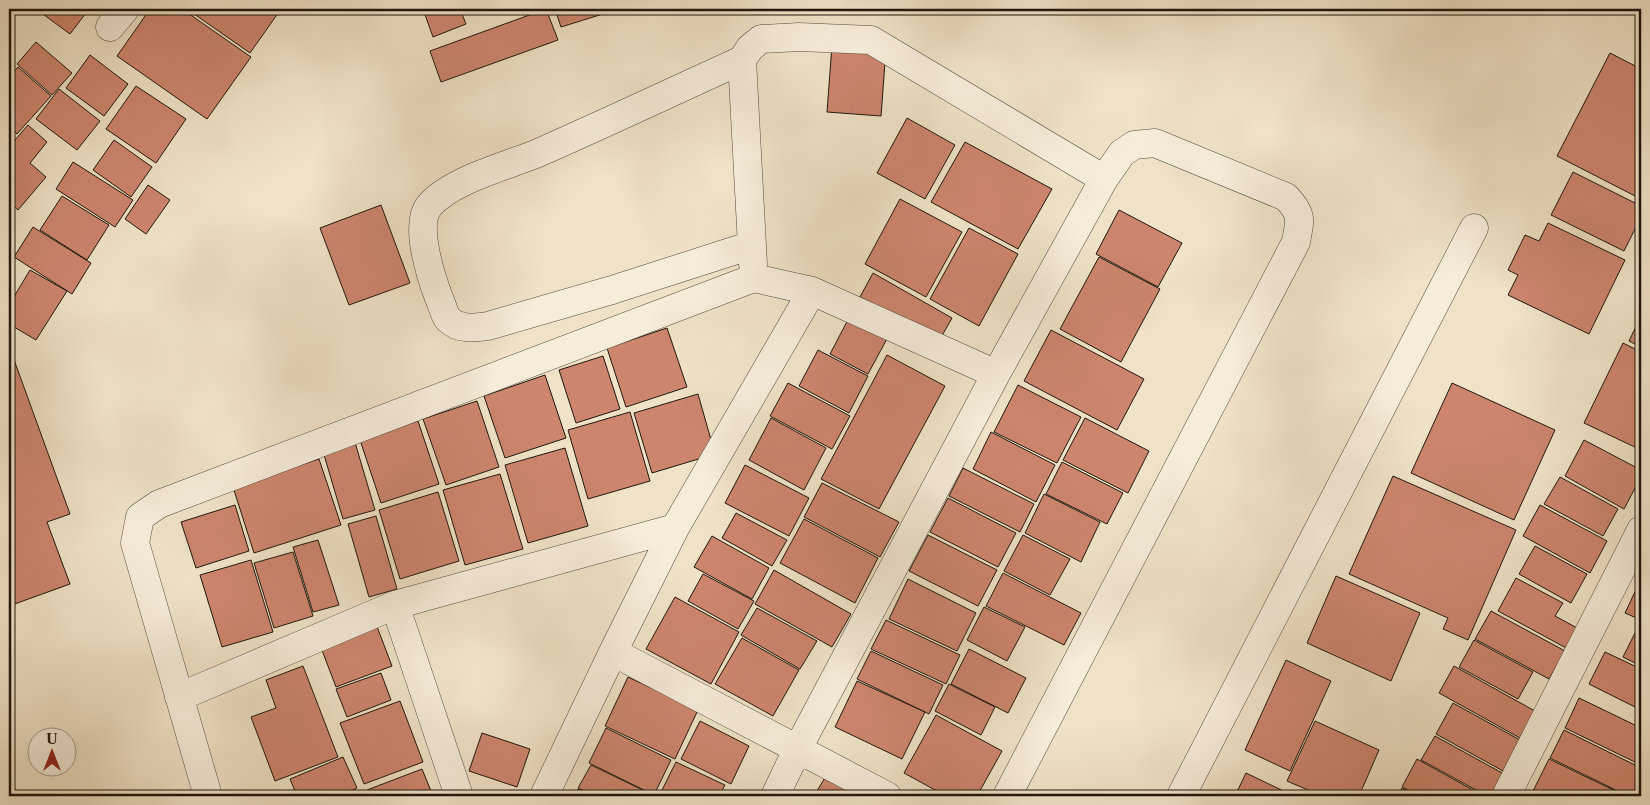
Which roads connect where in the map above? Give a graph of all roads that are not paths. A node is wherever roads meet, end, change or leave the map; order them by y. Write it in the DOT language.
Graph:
graph roads {
  1 [pos="742,60"];
  2 [pos="1104,179"];
  3 [pos="1474,228"];
  4 [pos="752,245"];
  5 [pos="754,278"];
  6 [pos="812,291"];
  7 [pos="996,374"];
  8 [pos="675,528"];
  9 [pos="1641,530"];
  10 [pos="395,605"];
  11 [pos="613,652"];
  12 [pos="179,697"];
  13 [pos="797,750"];
  14 [pos="208,796"];
  15 [pos="459,796"];
  16 [pos="544,796"];
  17 [pos="775,796"];
  18 [pos="887,796"];
  19 [pos="1007,796"];
  20 [pos="1181,796"];
  21 [pos="1506,796"];
  1 -- 2 [label="street"];
  1 -- 4 [label="street"];
  1 -- 4 [label="street"];
  2 -- 7 [label="street"];
  2 -- 19 [label="street"];
  3 -- 20 [label="street"];
  4 -- 5 [label="street"];
  5 -- 6 [label="street"];
  5 -- 12 [label="street"];
  6 -- 7 [label="street"];
  6 -- 8 [label="street"];
  7 -- 13 [label="street"];
  8 -- 10 [label="street"];
  8 -- 11 [label="street"];
  9 -- 21 [label="street"];
  10 -- 12 [label="street"];
  10 -- 15 [label="street"];
  11 -- 13 [label="street"];
  11 -- 16 [label="street"];
  12 -- 14 [label="street"];
  13 -- 17 [label="street"];
  13 -- 18 [label="street"];
}
